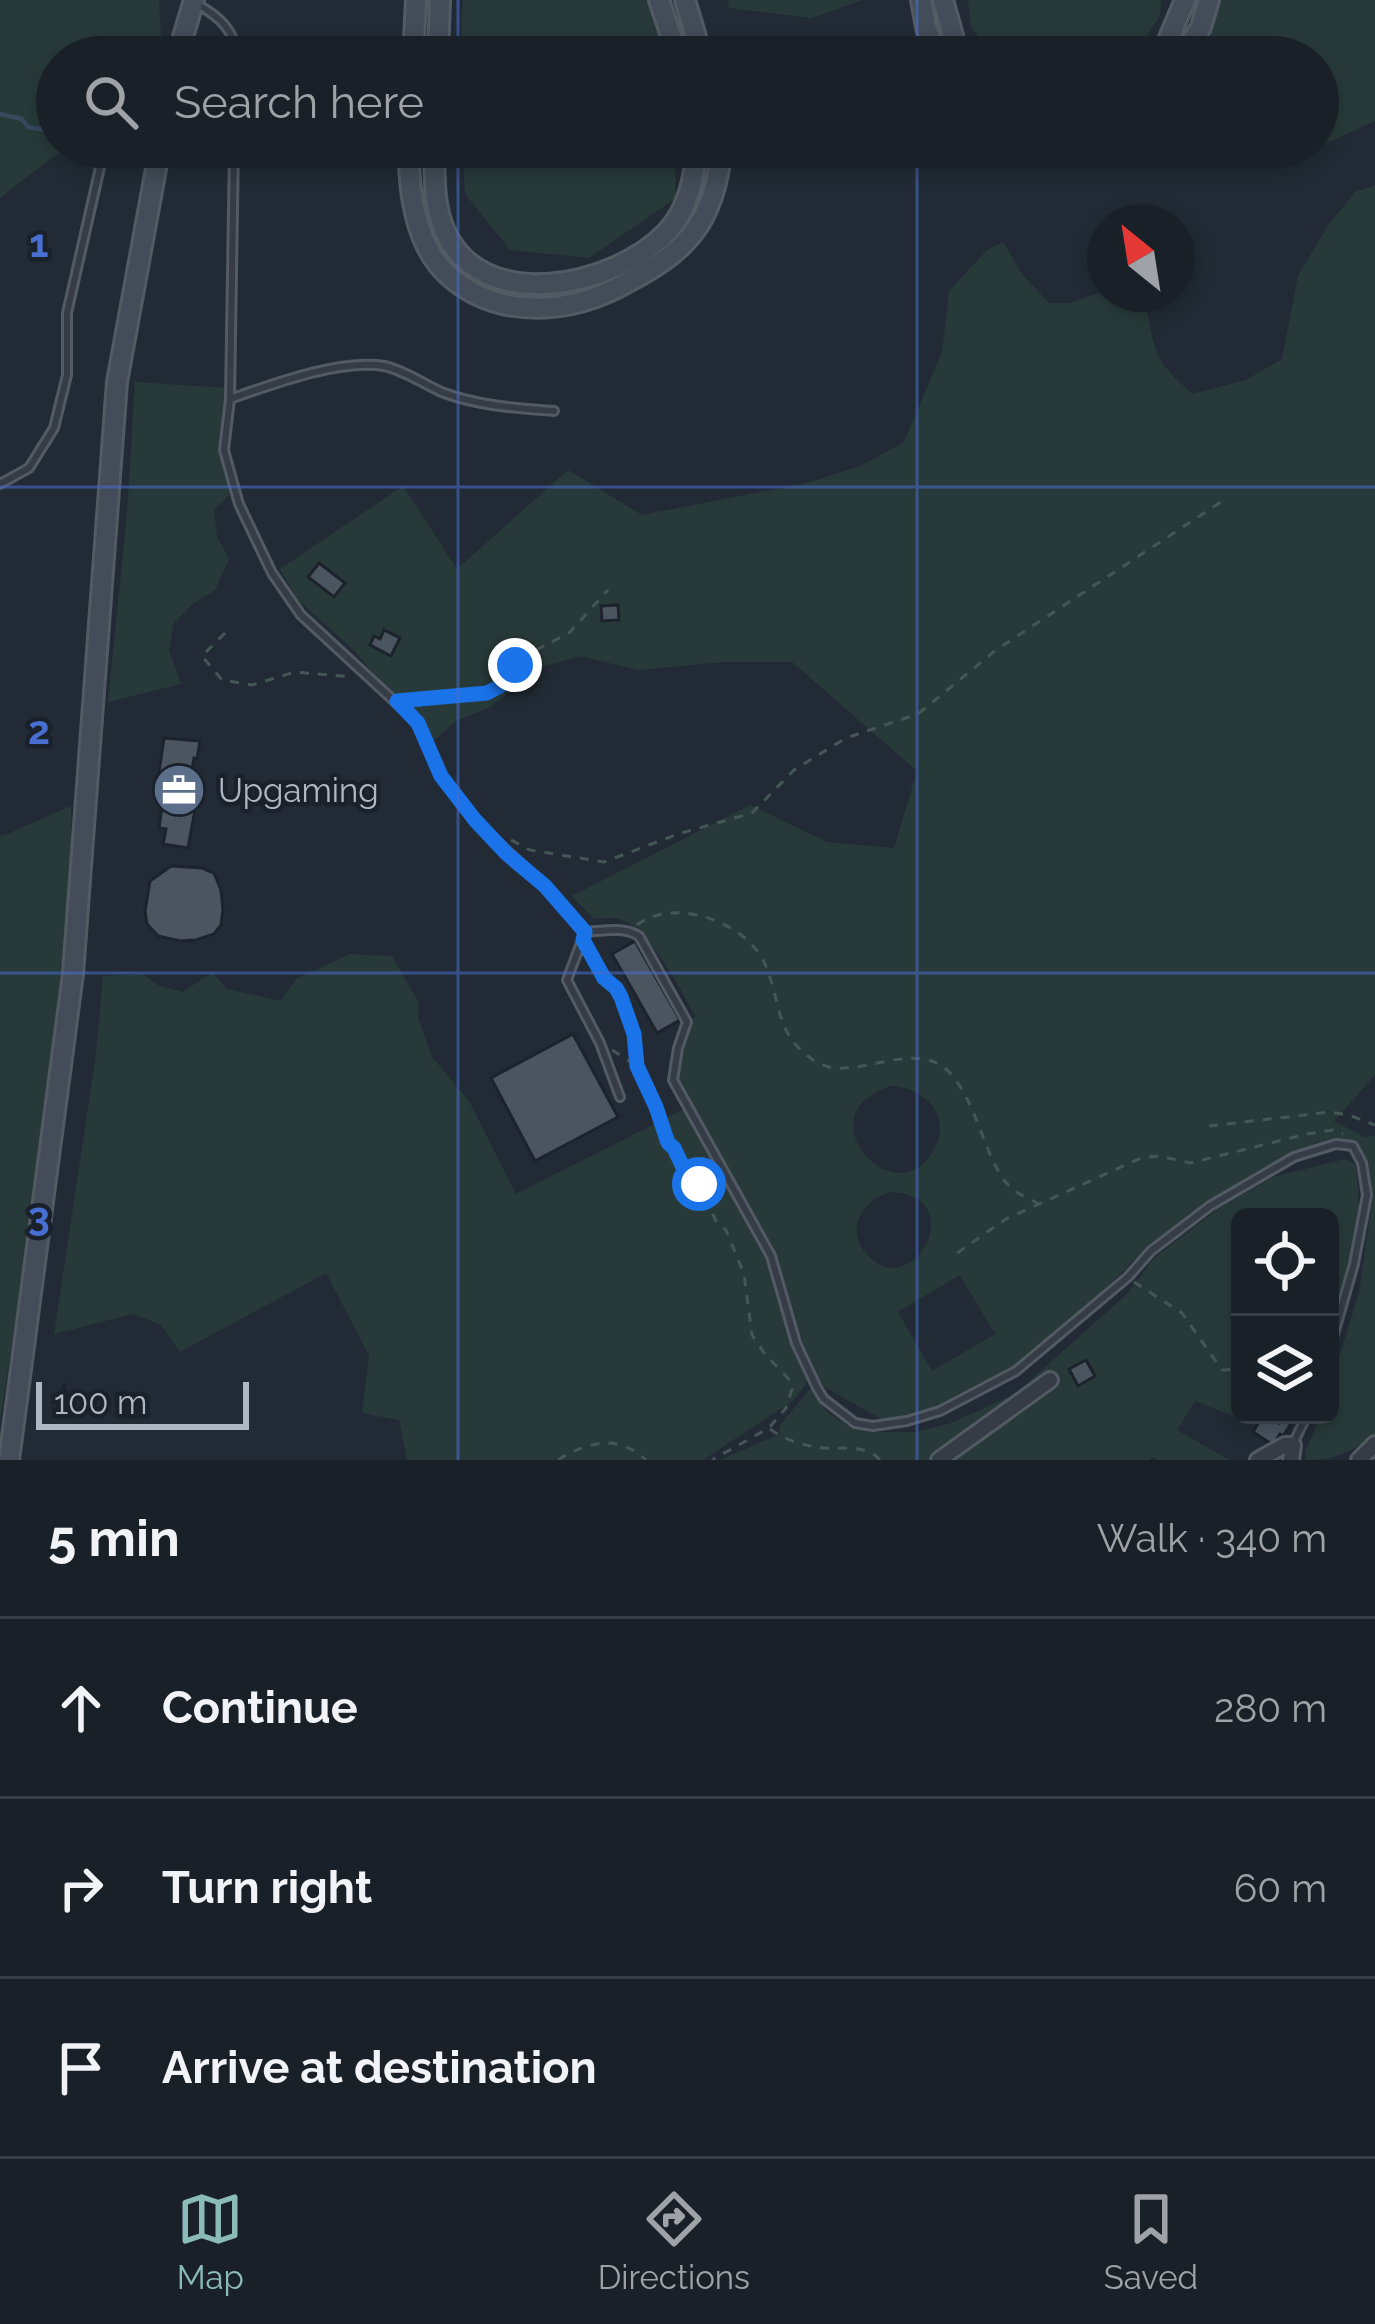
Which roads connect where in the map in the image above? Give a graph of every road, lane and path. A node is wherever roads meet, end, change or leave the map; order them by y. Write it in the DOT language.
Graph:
graph roads {
  1 [pos="416,0"];
  2 [pos="440,0"];
  3 [pos="659,0"];
  4 [pos="685,0"];
  5 [pos="921,0"];
  6 [pos="943,0"];
  7 [pos="1185,0"];
  8 [pos="1209,0"];
  9 [pos="190,1"];
  10 [pos="182,36"];
  11 [pos="231,36"];
  12 [pos="414,36"];
  13 [pos="438,36"];
  14 [pos="671,36"];
  15 [pos="696,36"];
  16 [pos="929,36"];
  17 [pos="953,36"];
  18 [pos="1170,36"];
  19 [pos="1196,36"];
  20 [pos="100,168"];
  21 [pos="156,168"];
  22 [pos="234,168"];
  23 [pos="411,168"];
  24 [pos="434,168"];
  25 [pos="694,168"];
  26 [pos="719,168"];
  27 [pos="230,399"];
  28 [pos="554,411"];
  29 [pos="0,484"];
  30 [pos="1227,498"];
  31 [pos="608,590"];
  32 [pos="225,633"];
  33 [pos="374,683"];
  34 [pos="397,701"];
  35 [pos="512,840"];
  36 [pos="632,931"];
  37 [pos="584,936"];
  38 [pos="600,1043"];
  39 [pos="637,1066"];
  40 [pos="620,1097"];
  41 [pos="1375,1124"];
  42 [pos="1209,1126"];
  43 [pos="1362,1163"];
  44 [pos="1039,1204"];
  45 [pos="957,1253"];
  46 [pos="1128,1277"];
  47 [pos="1339,1316"];
  48 [pos="1231,1370"];
  49 [pos="1050,1380"];
  50 [pos="1303,1424"];
  51 [pos="769,1428"];
  52 [pos="1375,1444"];
  53 [pos="1292,1452"];
  54 [pos="8,1460"];
  55 [pos="558,1460"];
  56 [pos="646,1460"];
  57 [pos="712,1460"];
  58 [pos="880,1460"];
  59 [pos="939,1460"];
  60 [pos="1258,1460"];
  61 [pos="1359,1460"];
  1 -- 12 [label="main road"];
  2 -- 13 [label="main road"];
  3 -- 14 [label="main road"];
  4 -- 15 [label="main road"];
  5 -- 16 [label="main road"];
  6 -- 17 [label="main road"];
  7 -- 18 [label="main road"];
  8 -- 19 [label="main road"];
  9 -- 10 [label="main road"];
  9 -- 11 [label="lane"];
  20 -- 29 [label="lane"];
  21 -- 54 [label="main road"];
  22 -- 27 [label="lane"];
  23 -- 26 [label="main road"];
  24 -- 25 [label="main road"];
  27 -- 28 [label="lane"];
  27 -- 33 [label="lane"];
  30 -- 35 [label="path"];
  31 -- 34 [label="path"];
  32 -- 33 [label="path"];
  33 -- 34 [label="lane"];
  34 -- 37 [label="lane"];
  36 -- 37 [label="lane"];
  36 -- 44 [label="path"];
  36 -- 46 [label="lane"];
  37 -- 38 [label="lane"];
  37 -- 39 [label="path"];
  38 -- 39 [label="path"];
  38 -- 40 [label="lane"];
  39 -- 51 [label="path"];
  41 -- 42 [label="path"];
  43 -- 44 [label="path"];
  43 -- 46 [label="lane"];
  43 -- 47 [label="lane"];
  44 -- 45 [label="path"];
  46 -- 48 [label="path"];
  49 -- 59 [label="street"];
  50 -- 53 [label="lane"];
  51 -- 57 [label="path"];
  51 -- 58 [label="path"];
  52 -- 61 [label="street"];
  53 -- 60 [label="street"];
  55 -- 56 [label="path"];
}
